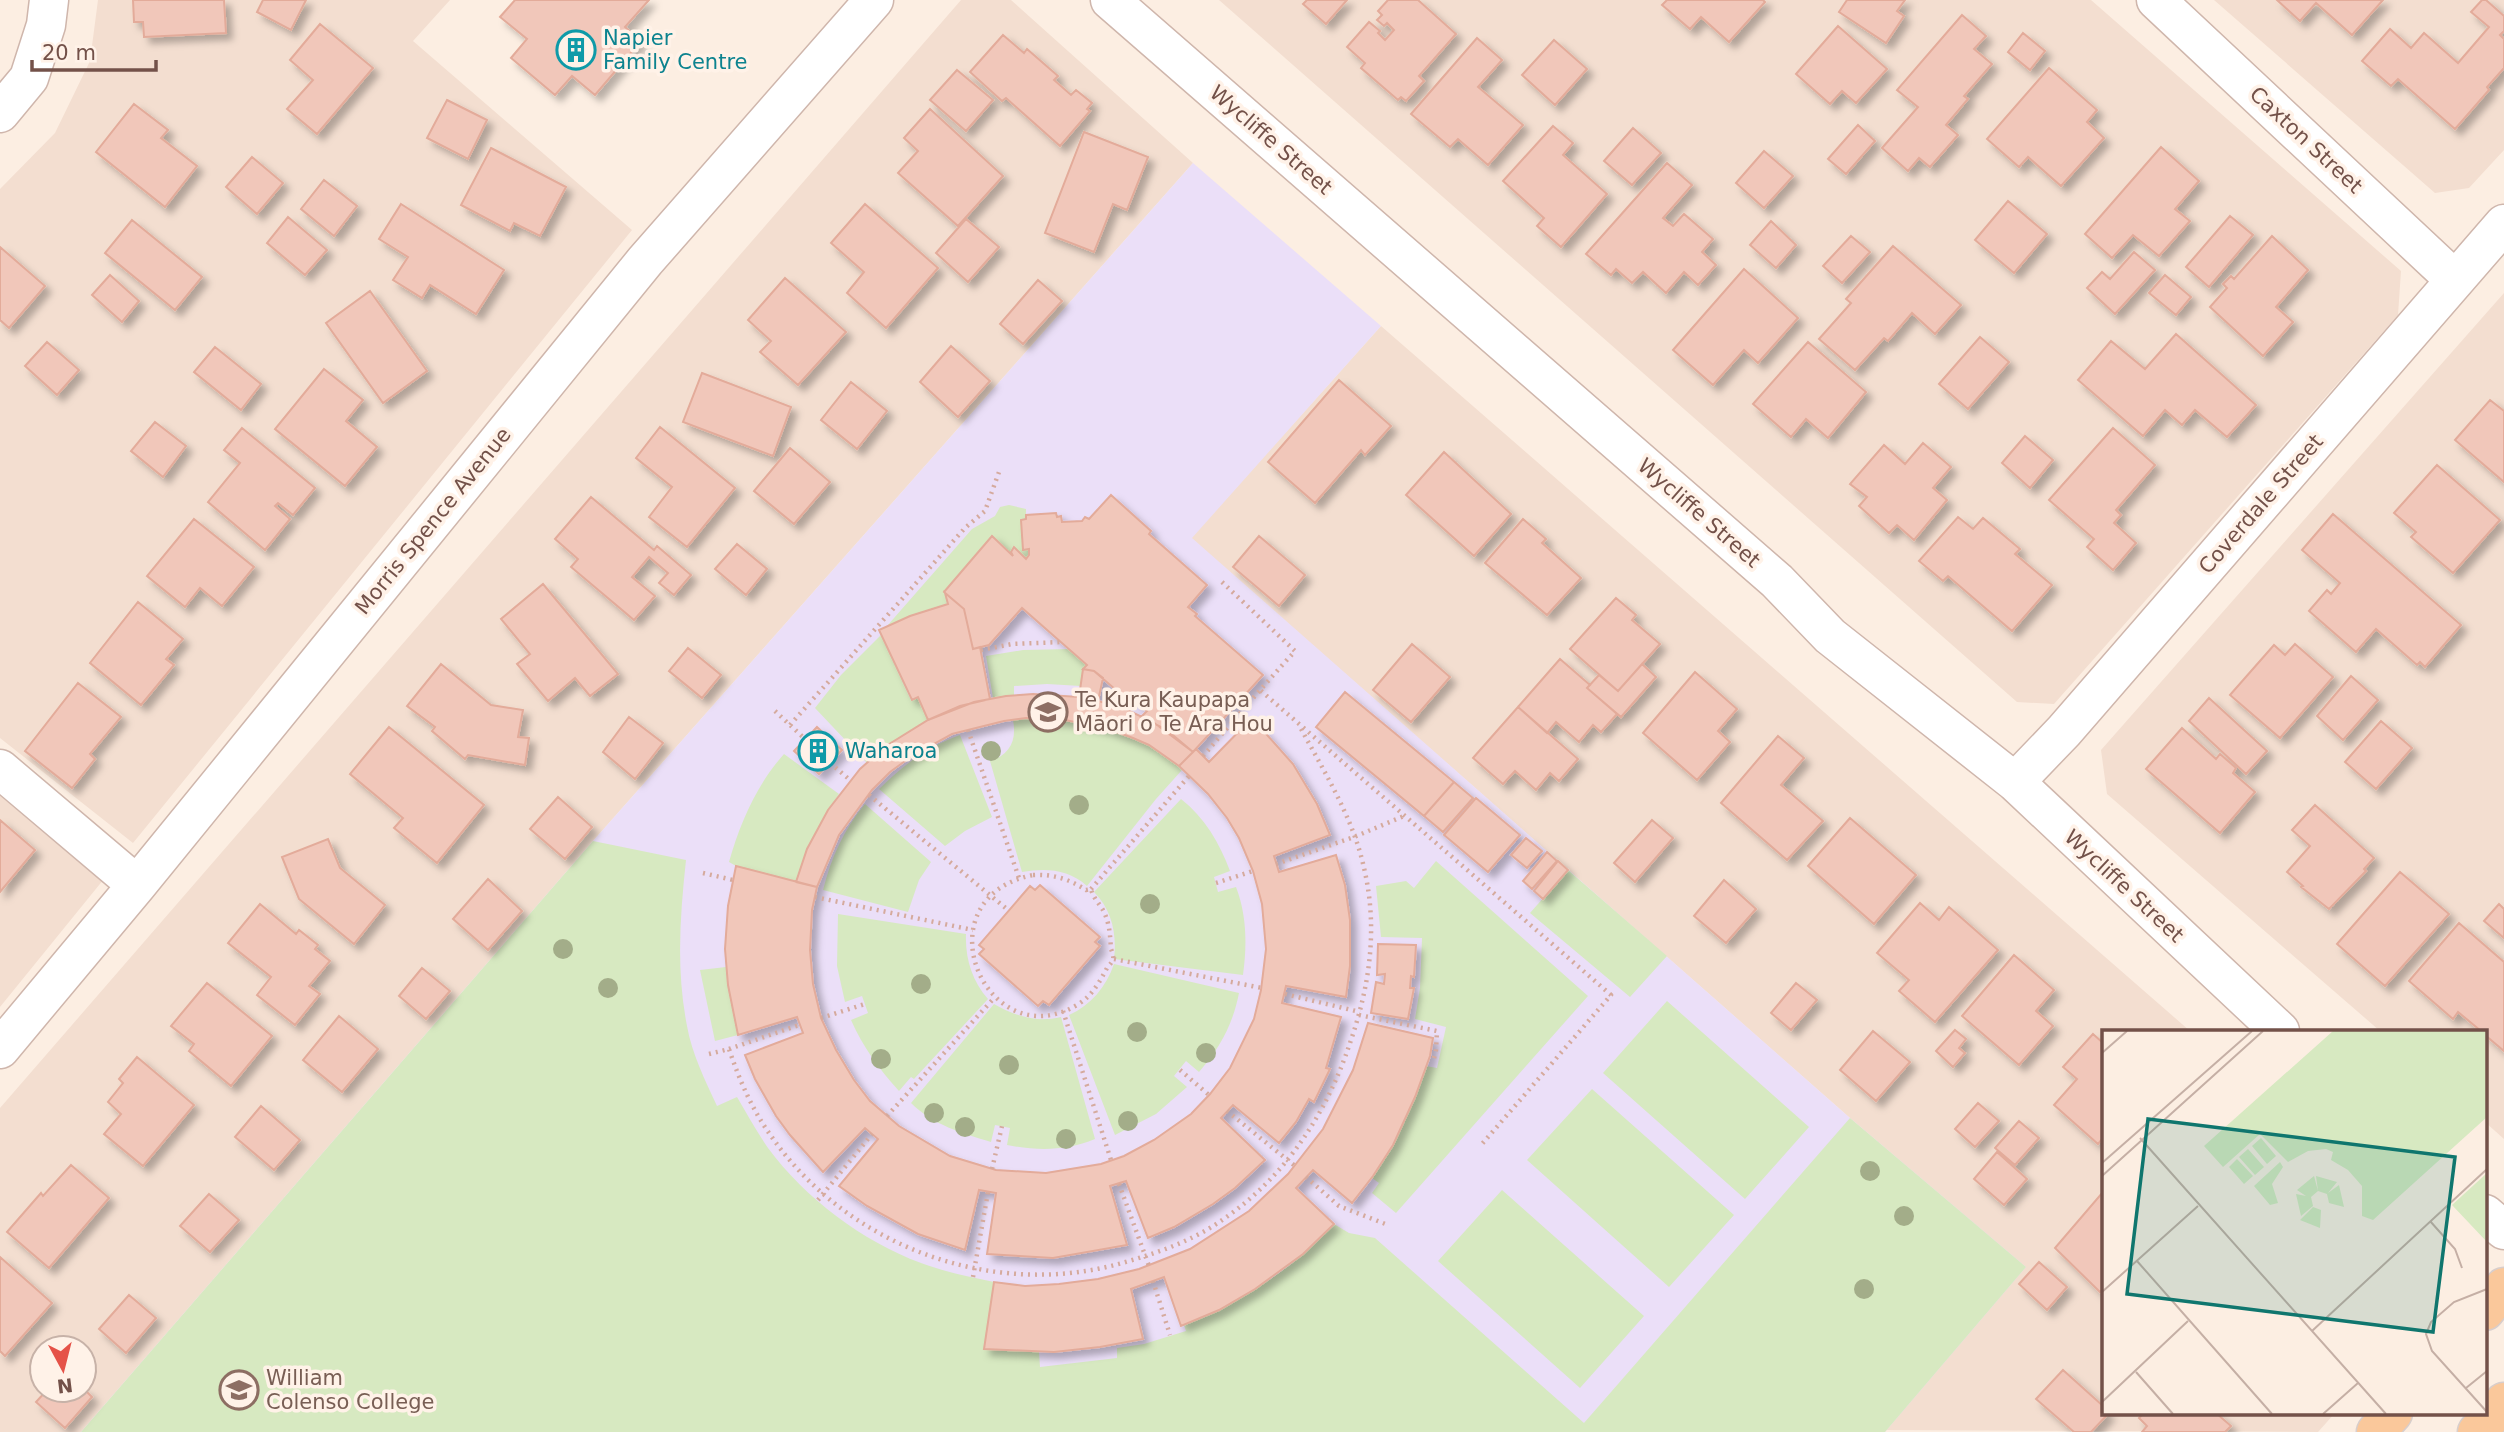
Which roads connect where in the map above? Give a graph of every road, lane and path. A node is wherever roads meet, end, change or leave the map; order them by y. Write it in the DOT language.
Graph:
graph roads {
  1 [pos="49,0"];
  2 [pos="874,0"];
  3 [pos="1110,0"];
  4 [pos="2157,0"];
  5 [pos="0,113"];
  6 [pos="2504,223"];
  7 [pos="2455,280"];
  8 [pos="999,472"];
  9 [pos="1222,582"];
  10 [pos="1061,642"];
  11 [pos="981,650"];
  12 [pos="1260,690"];
  13 [pos="775,712"];
  14 [pos="790,725"];
  15 [pos="1299,725"];
  16 [pos="968,730"];
  17 [pos="805,739"];
  18 [pos="1203,756"];
  19 [pos="830,763"];
  20 [pos="0,769"];
  21 [pos="1189,776"];
  22 [pos="850,780"];
  23 [pos="2015,782"];
  24 [pos="869,795"];
  25 [pos="1404,816"];
  26 [pos="1354,837"];
  27 [pos="1276,864"];
  28 [pos="1253,871"];
  29 [pos="703,873"];
  30 [pos="1019,878"];
  31 [pos="733,880"];
  32 [pos="1216,883"];
  33 [pos="137,885"];
  34 [pos="1091,889"];
  35 [pos="991,896"];
  36 [pos="814,897"];
  37 [pos="1008,911"];
  38 [pos="973,929"];
  39 [pos="1114,959"];
  40 [pos="1262,988"];
  41 [pos="1284,994"];
  42 [pos="995,997"];
  43 [pos="865,1004"];
  44 [pos="1063,1011"];
  45 [pos="1360,1013"];
  46 [pos="821,1018"];
  47 [pos="799,1026"];
  48 [pos="2279,1030"];
  49 [pos="0,1049"];
  50 [pos="729,1049"];
  51 [pos="709,1054"];
  52 [pos="1433,1062"];
  53 [pos="1180,1070"];
  54 [pos="1209,1095"];
  55 [pos="1227,1111"];
  56 [pos="887,1116"];
  57 [pos="1002,1126"];
  58 [pos="872,1134"];
  59 [pos="1482,1143"];
  60 [pos="1111,1160"];
  61 [pos="1287,1160"];
  62 [pos="1295,1167"];
  63 [pos="992,1169"];
  64 [pos="1306,1177"];
  65 [pos="1119,1184"];
  66 [pos="988,1192"];
  67 [pos="824,1194"];
  68 [pos="818,1200"];
  69 [pos="2486,1215"];
  70 [pos="1388,1225"];
  71 [pos="2504,1230"];
  72 [pos="1145,1257"];
  73 [pos="1149,1266"];
  74 [pos="975,1268"];
  75 [pos="973,1277"];
  76 [pos="1153,1281"];
  77 [pos="2504,1287"];
  78 [pos="2486,1310"];
  79 [pos="1170,1335"];
  80 [pos="2504,1402"];
  81 [pos="2392,1414"];
  82 [pos="2376,1432"];
  83 [pos="2477,1432"];
  1 -- 5 [label="street"];
  2 -- 33 [label="street, Morris Spence Avenue"];
  3 -- 23 [label="street, Wycliffe Street"];
  4 -- 7 [label="street, Caxton Street"];
  6 -- 7 [label="street, Coverdale Street"];
  7 -- 23 [label="street, Coverdale Street"];
  8 -- 14 [label="path"];
  9 -- 12 [label="path"];
  10 -- 11 [label="path"];
  12 -- 15 [label="path"];
  12 -- 18 [label="path"];
  13 -- 14 [label="path"];
  14 -- 17 [label="path"];
  15 -- 25 [label="path"];
  15 -- 26 [label="path"];
  16 -- 30 [label="path"];
  19 -- 22 [label="path"];
  20 -- 33 [label="street"];
  21 -- 34 [label="path"];
  23 -- 48 [label="street, Wycliffe Street"];
  24 -- 35 [label="path"];
  25 -- 26 [label="path"];
  25 -- 59 [label="path"];
  26 -- 27 [label="path"];
  26 -- 45 [label="path"];
  28 -- 32 [label="path"];
  29 -- 31 [label="path"];
  30 -- 34 [label="path"];
  30 -- 35 [label="path"];
  33 -- 49 [label="street, Morris Spence Avenue"];
  34 -- 39 [label="path"];
  35 -- 37 [label="path"];
  35 -- 38 [label="path"];
  36 -- 38 [label="path"];
  38 -- 42 [label="path"];
  39 -- 40 [label="path"];
  39 -- 44 [label="path"];
  41 -- 45 [label="path"];
  42 -- 44 [label="path"];
  42 -- 56 [label="path"];
  43 -- 46 [label="path"];
  44 -- 60 [label="path"];
  45 -- 52 [label="path"];
  45 -- 61 [label="path"];
  47 -- 50 [label="path"];
  50 -- 51 [label="path"];
  50 -- 67 [label="path"];
  53 -- 54 [label="path"];
  55 -- 61 [label="path"];
  57 -- 63 [label="path"];
  58 -- 67 [label="path"];
  61 -- 62 [label="path"];
  61 -- 72 [label="path"];
  64 -- 70 [label="path"];
  65 -- 72 [label="path"];
  66 -- 74 [label="path"];
  67 -- 68 [label="path"];
  67 -- 74 [label="path"];
  69 -- 71 [label="street"];
  72 -- 73 [label="path"];
  72 -- 74 [label="path"];
  74 -- 75 [label="path"];
  76 -- 79 [label="path"];
  77 -- 78 [label="main road"];
  80 -- 83 [label="main road"];
  81 -- 82 [label="main road"];
}
